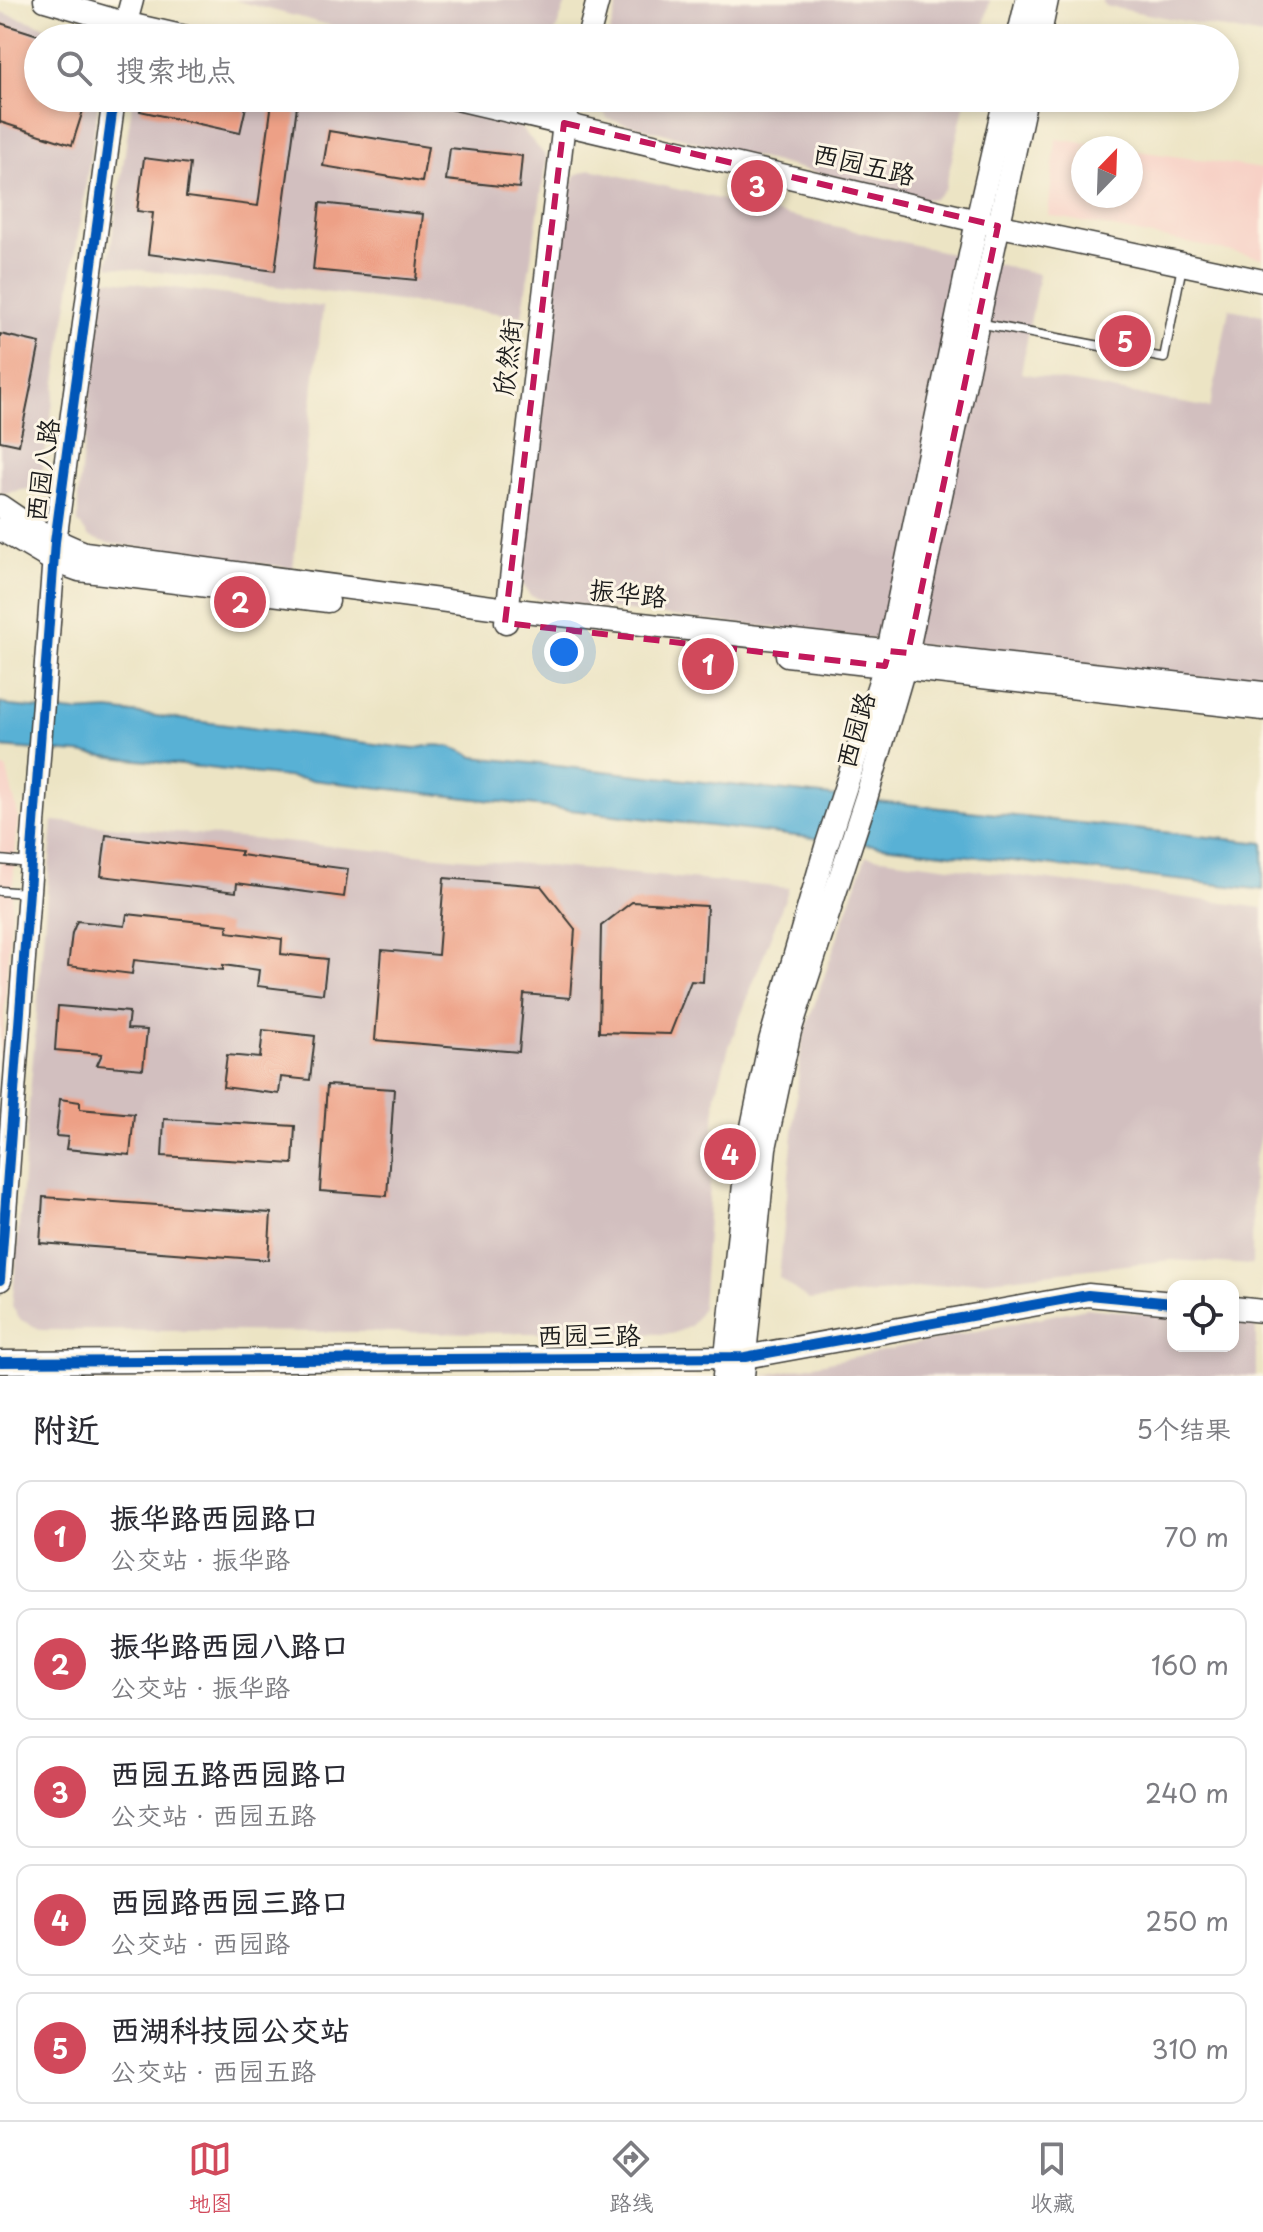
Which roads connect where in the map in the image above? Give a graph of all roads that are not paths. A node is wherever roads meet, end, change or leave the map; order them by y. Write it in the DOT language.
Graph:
graph roads {
  1 [pos="45,0"];
  2 [pos="132,0"];
  3 [pos="598,0"];
  4 [pos="1027,0"];
  5 [pos="1047,0"];
  6 [pos="107,24"];
  7 [pos="125,24"];
  8 [pos="592,24"];
  9 [pos="1021,24"];
  10 [pos="1042,24"];
  11 [pos="112,112"];
  12 [pos="515,112"];
  13 [pos="567,112"];
  14 [pos="1003,112"];
  15 [pos="1022,112"];
  16 [pos="564,123"];
  17 [pos="987,223"];
  18 [pos="1182,264"];
  19 [pos="1263,281"];
  20 [pos="977,323"];
  21 [pos="0,506"];
  22 [pos="0,529"];
  23 [pos="55,551"];
  24 [pos="506,616"];
  25 [pos="896,660"];
  26 [pos="1263,693"];
  27 [pos="1263,709"];
  28 [pos="0,860"];
  29 [pos="31,863"];
  30 [pos="0,891"];
  31 [pos="28,893"];
  32 [pos="0,1280"];
  33 [pos="1167,1302"];
  34 [pos="1239,1309"];
  35 [pos="1263,1311"];
  36 [pos="0,1362"];
  37 [pos="735,1367"];
  1 -- 6 [label="main road"];
  2 -- 7 [label="main road"];
  3 -- 8 [label="main road"];
  4 -- 9 [label="main road"];
  5 -- 10 [label="main road"];
  11 -- 23 [label="main road, 西园八路"];
  12 -- 16 [label="main road, 西园五路"];
  13 -- 16 [label="main road, 欣然街"];
  14 -- 17 [label="main road, 西园路"];
  15 -- 17 [label="main road, 西园路"];
  16 -- 17 [label="main road, 西园五路"];
  16 -- 24 [label="main road, 欣然街"];
  17 -- 18 [label="main road, 西园五路"];
  17 -- 20 [label="main road, 西园路"];
  17 -- 25 [label="main road, 西园路"];
  18 -- 19 [label="main road, 西园五路"];
  18 -- 20 [label="lane"];
  20 -- 25 [label="main road, 西园路"];
  21 -- 23 [label="main road, 振华路"];
  22 -- 23 [label="main road, 振华路"];
  23 -- 24 [label="main road, 振华路"];
  23 -- 29 [label="main road, 西园八路"];
  24 -- 25 [label="main road, 振华路"];
  25 -- 26 [label="main road, 振华路"];
  25 -- 27 [label="main road, 振华路"];
  25 -- 37 [label="main road, 西园路"];
  25 -- 37 [label="main road, 西园路"];
  28 -- 29 [label="lane"];
  29 -- 31 [label="main road, 西园八路"];
  30 -- 31 [label="lane"];
  31 -- 32 [label="main road, 西园八路"];
  33 -- 37 [label="main road, 西园三路"];
  34 -- 35 [label="main road"];
  36 -- 37 [label="main road, 西园三路"];
}
